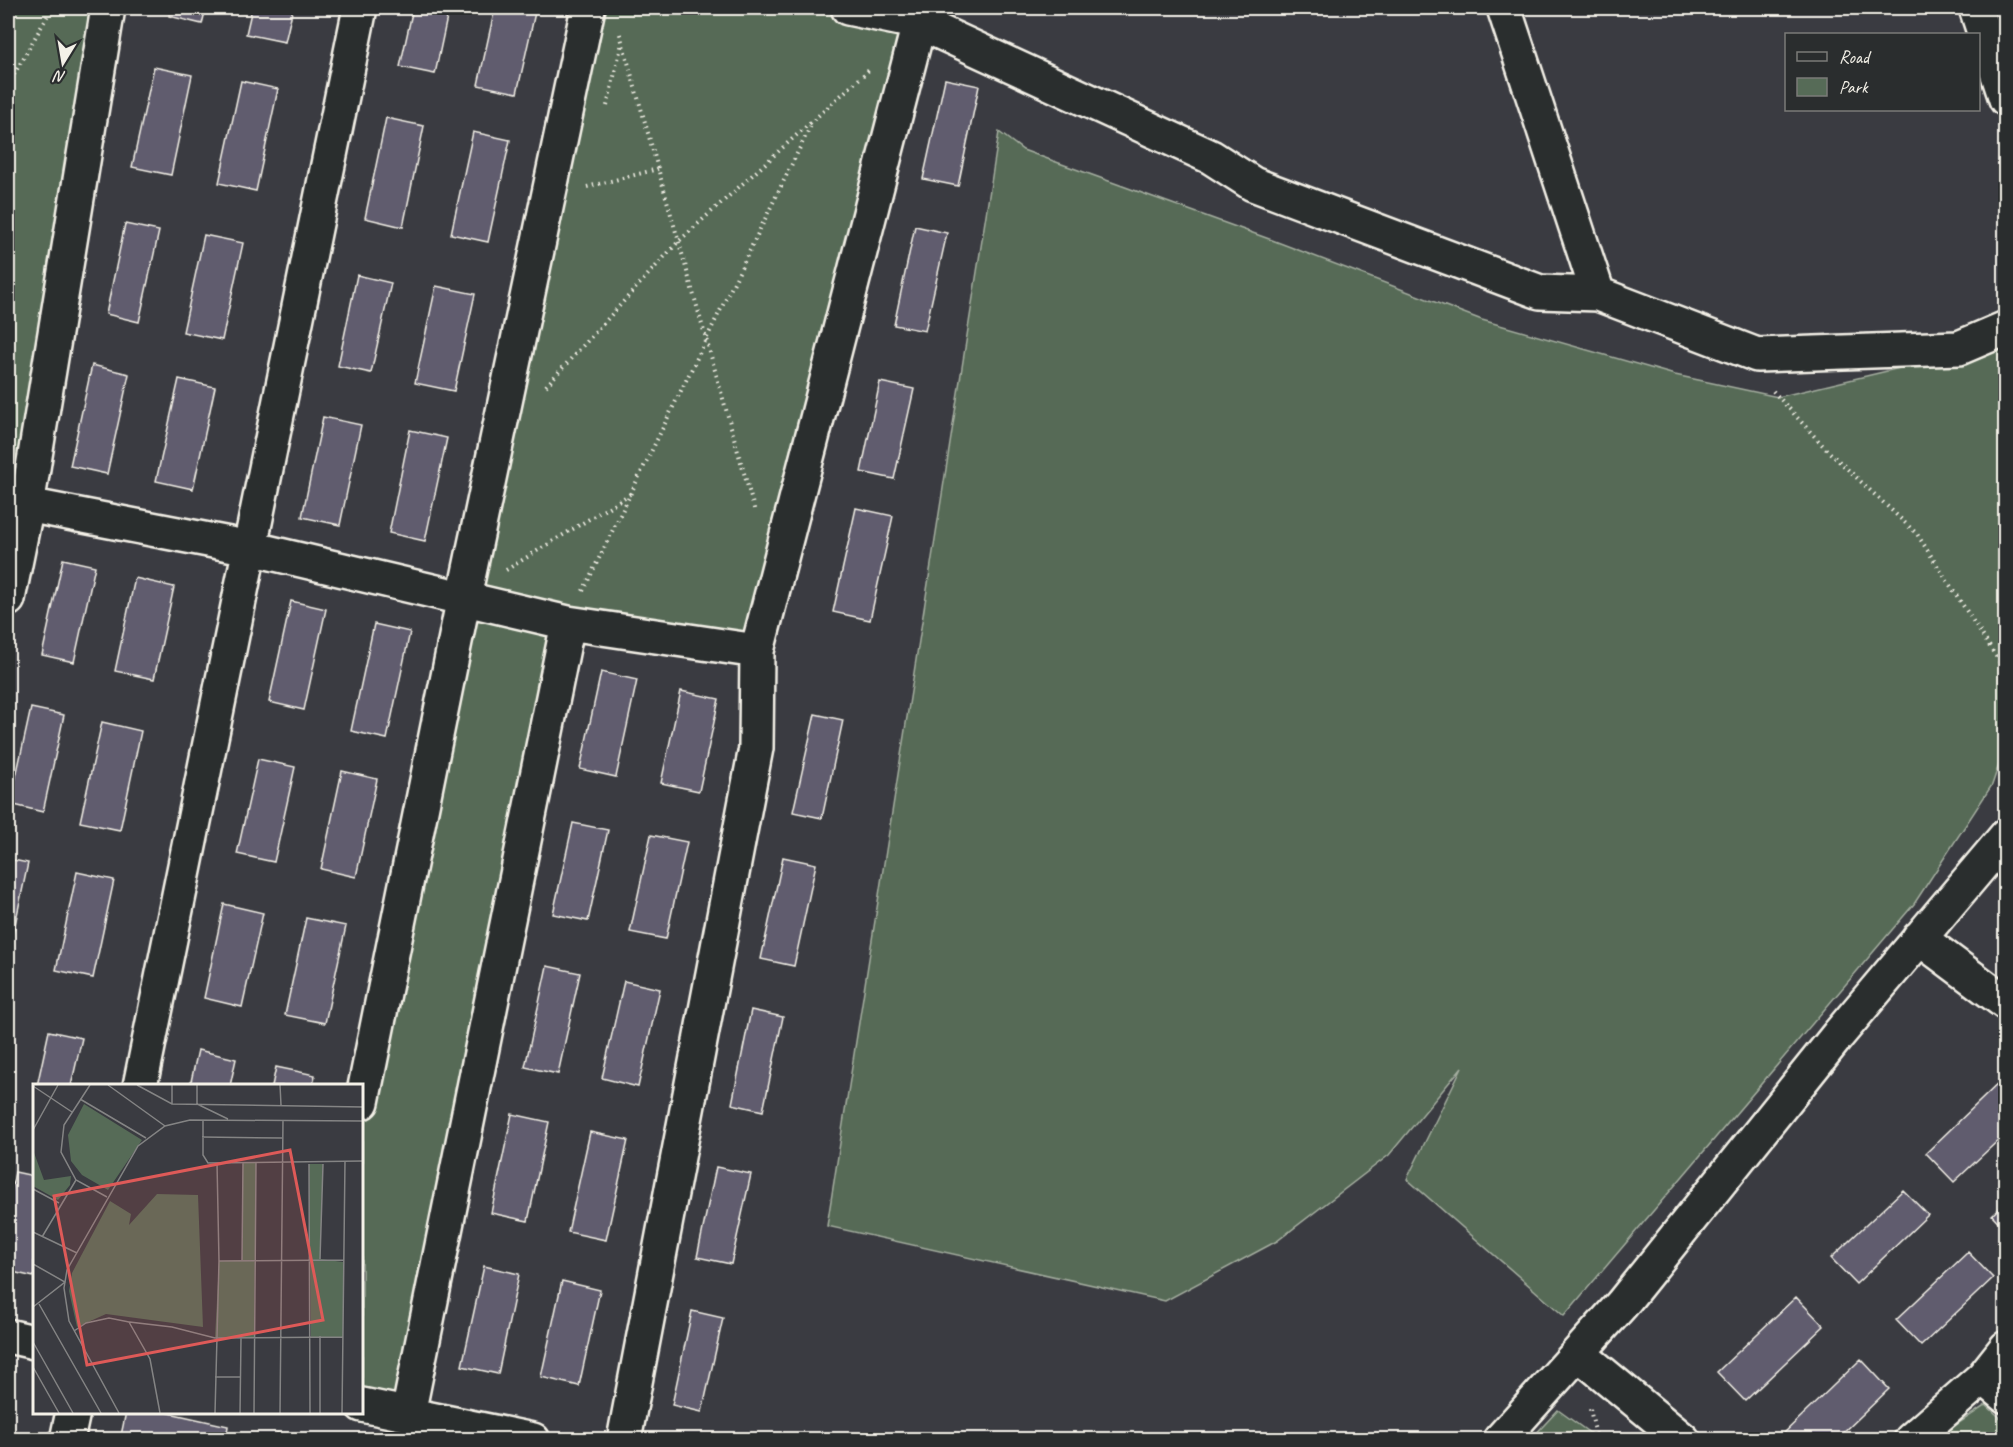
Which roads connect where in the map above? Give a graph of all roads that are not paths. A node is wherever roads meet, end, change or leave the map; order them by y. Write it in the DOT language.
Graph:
graph roads {
  1 [pos="108,8"];
  2 [pos="360,8"];
  3 [pos="588,8"];
  4 [pos="848,8"];
  5 [pos="1504,8"];
  6 [pos="1976,8"];
  7 [pos="922,16"];
  8 [pos="2006,99"];
  9 [pos="1598,294"];
  10 [pos="2006,328"];
  11 [pos="17,504"];
  12 [pos="250,548"];
  13 [pos="464,597"];
  14 [pos="8,599"];
  15 [pos="568,622"];
  16 [pos="758,651"];
  17 [pos="2006,836"];
  18 [pos="1919,938"];
  19 [pos="2006,1003"];
  20 [pos="140,1084"];
  21 [pos="363,1097"];
  22 [pos="8,1336"];
  23 [pos="33,1342"];
  24 [pos="2006,1348"];
  25 [pos="1578,1353"];
  26 [pos="1994,1387"];
  27 [pos="363,1405"];
  28 [pos="73,1414"];
  29 [pos="408,1414"];
  30 [pos="67,1440"];
  31 [pos="533,1440"];
  32 [pos="624,1440"];
  33 [pos="1500,1440"];
  34 [pos="1683,1440"];
  35 [pos="1911,1440"];
  1 -- 11 [label="street"];
  2 -- 12 [label="street"];
  3 -- 13 [label="street"];
  4 -- 7 [label="street"];
  5 -- 9 [label="street"];
  6 -- 8 [label="street"];
  7 -- 9 [label="street"];
  7 -- 16 [label="street"];
  9 -- 10 [label="street"];
  11 -- 12 [label="street"];
  11 -- 14 [label="street"];
  12 -- 13 [label="street"];
  12 -- 20 [label="street"];
  13 -- 15 [label="street"];
  13 -- 21 [label="street"];
  15 -- 16 [label="street"];
  15 -- 29 [label="street"];
  16 -- 32 [label="street"];
  17 -- 18 [label="street"];
  18 -- 19 [label="street"];
  18 -- 25 [label="street"];
  22 -- 23 [label="street"];
  24 -- 26 [label="street"];
  25 -- 33 [label="street"];
  25 -- 34 [label="street"];
  26 -- 35 [label="street"];
  27 -- 29 [label="street"];
  28 -- 30 [label="street"];
  29 -- 31 [label="street"];
}
